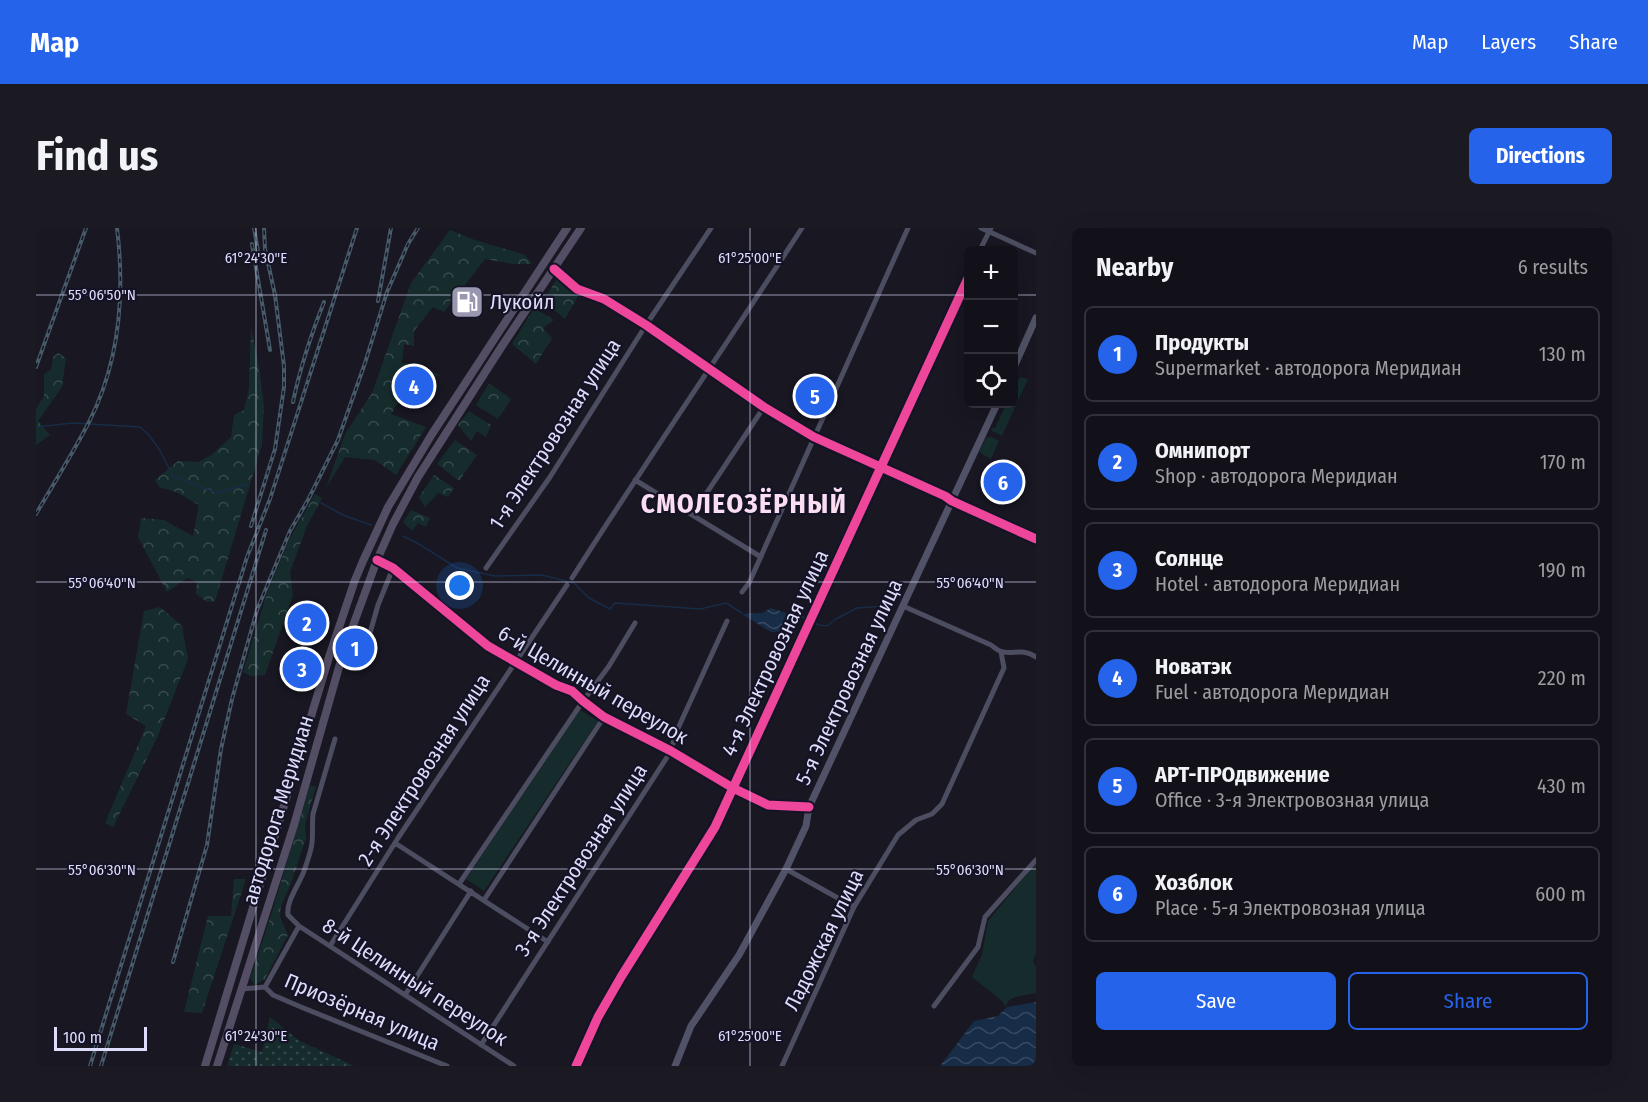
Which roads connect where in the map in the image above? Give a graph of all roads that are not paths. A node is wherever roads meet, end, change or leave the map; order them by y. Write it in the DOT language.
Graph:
graph roads {
  1 [pos="567,228"];
  2 [pos="581,228"];
  3 [pos="711,228"];
  4 [pos="801,228"];
  5 [pos="908,228"];
  6 [pos="981,228"];
  7 [pos="990,230"];
  8 [pos="982,246"];
  9 [pos="1036,253"];
  10 [pos="554,269"];
  11 [pos="964,287"];
  12 [pos="1036,318"];
  13 [pos="646,326"];
  14 [pos="1018,358"];
  15 [pos="710,369"];
  16 [pos="764,407"];
  17 [pos="995,408"];
  18 [pos="814,438"];
  19 [pos="879,468"];
  20 [pos="635,480"];
  21 [pos="952,501"];
  22 [pos="692,515"];
  23 [pos="1036,539"];
  24 [pos="366,556"];
  25 [pos="761,556"];
  26 [pos="377,560"];
  27 [pos="393,567"];
  28 [pos="486,568"];
  29 [pos="572,578"];
  30 [pos="567,585"];
  31 [pos="742,592"];
  32 [pos="903,606"];
  33 [pos="727,621"];
  34 [pos="635,623"];
  35 [pos="1001,652"];
  36 [pos="1036,657"];
  37 [pos="516,661"];
  38 [pos="360,668"];
  39 [pos="583,701"];
  40 [pos="604,717"];
  41 [pos="335,739"];
  42 [pos="671,751"];
  43 [pos="733,788"];
  44 [pos="809,807"];
  45 [pos="395,843"];
  46 [pos="1036,860"];
  47 [pos="786,869"];
  48 [pos="459,884"];
  49 [pos="471,891"];
  50 [pos="484,900"];
  51 [pos="854,907"];
  52 [pos="299,926"];
  53 [pos="548,942"];
  54 [pos="330,946"];
  55 [pos="231,985"];
  56 [pos="265,987"];
  57 [pos="242,989"];
  58 [pos="405,995"];
  59 [pos="934,1006"];
  60 [pos="482,1045"];
  61 [pos="205,1066"];
  62 [pos="217,1066"];
  63 [pos="447,1066"];
  64 [pos="514,1066"];
  65 [pos="576,1066"];
  66 [pos="675,1066"];
  67 [pos="782,1066"];
  1 -- 24 [label="main road, автодорога Меридиан"];
  2 -- 10 [label="main road, автодорога Меридиан"];
  3 -- 13 [label="street, 1-я Электровозная улица"];
  4 -- 15 [label="street"];
  5 -- 18 [label="street"];
  6 -- 7 [label="street"];
  7 -- 8 [label="street"];
  7 -- 9 [label="street"];
  10 -- 13 [label="street"];
  10 -- 26 [label="main road, автодорога Меридиан"];
  11 -- 19 [label="street, 4-я Электровозная улица"];
  12 -- 14 [label="street"];
  13 -- 15 [label="street"];
  13 -- 28 [label="street, 1-я Электровозная улица"];
  15 -- 16 [label="street"];
  15 -- 20 [label="street"];
  16 -- 18 [label="street"];
  16 -- 22 [label="street"];
  17 -- 21 [label="street, 5-я Электровозная улица"];
  18 -- 19 [label="street"];
  18 -- 25 [label="street"];
  19 -- 21 [label="street"];
  19 -- 43 [label="street, 4-я Электровозная улица"];
  20 -- 22 [label="street"];
  20 -- 29 [label="street"];
  21 -- 23 [label="street"];
  21 -- 32 [label="street, 5-я Электровозная улица"];
  22 -- 25 [label="street"];
  24 -- 26 [label="main road"];
  24 -- 55 [label="main road, автодорога Меридиан"];
  25 -- 31 [label="street"];
  26 -- 27 [label="street, 6-й Целинный переулок"];
  26 -- 57 [label="main road, автодорога Меридиан"];
  27 -- 37 [label="street, 6-й Целинный переулок"];
  27 -- 38 [label="street"];
  30 -- 37 [label="street, 2-я Электровозная улица"];
  32 -- 35 [label="street"];
  32 -- 44 [label="street, 5-я Электровозная улица"];
  33 -- 42 [label="street, 3-я Электровозная улица"];
  34 -- 39 [label="street"];
  35 -- 36 [label="street"];
  35 -- 51 [label="street, Ладожская улица"];
  37 -- 39 [label="street, 6-й Целинный переулок"];
  37 -- 45 [label="street, 2-я Электровозная улица"];
  39 -- 40 [label="street, 6-й Целинный переулок"];
  39 -- 48 [label="street"];
  40 -- 42 [label="street, 6-й Целинный переулок"];
  40 -- 50 [label="street"];
  41 -- 52 [label="street"];
  42 -- 43 [label="street, 6-й Целинный переулок"];
  42 -- 53 [label="street, 3-я Электровозная улица"];
  43 -- 44 [label="street, 6-й Целинный переулок"];
  43 -- 65 [label="street, 4-я Электровозная улица"];
  44 -- 47 [label="street, 5-я Электровозная улица"];
  45 -- 48 [label="street"];
  45 -- 54 [label="street, 2-я Электровозная улица"];
  46 -- 59 [label="street"];
  47 -- 51 [label="street"];
  47 -- 66 [label="street, 5-я Электровозная улица"];
  48 -- 49 [label="street"];
  49 -- 50 [label="street"];
  49 -- 58 [label="street"];
  50 -- 53 [label="street"];
  51 -- 67 [label="street, Ладожская улица"];
  52 -- 54 [label="street, 8-й Целинный переулок"];
  52 -- 56 [label="street"];
  53 -- 60 [label="street, 3-я Электровозная улица"];
  54 -- 58 [label="street, 8-й Целинный переулок"];
  55 -- 57 [label="main road"];
  55 -- 61 [label="main road, автодорога Меридиан"];
  56 -- 57 [label="street"];
  56 -- 63 [label="street, Приозёрная улица"];
  57 -- 62 [label="main road, автодорога Меридиан"];
  58 -- 60 [label="street, 8-й Целинный переулок"];
  60 -- 64 [label="street, 8-й Целинный переулок"];
}
